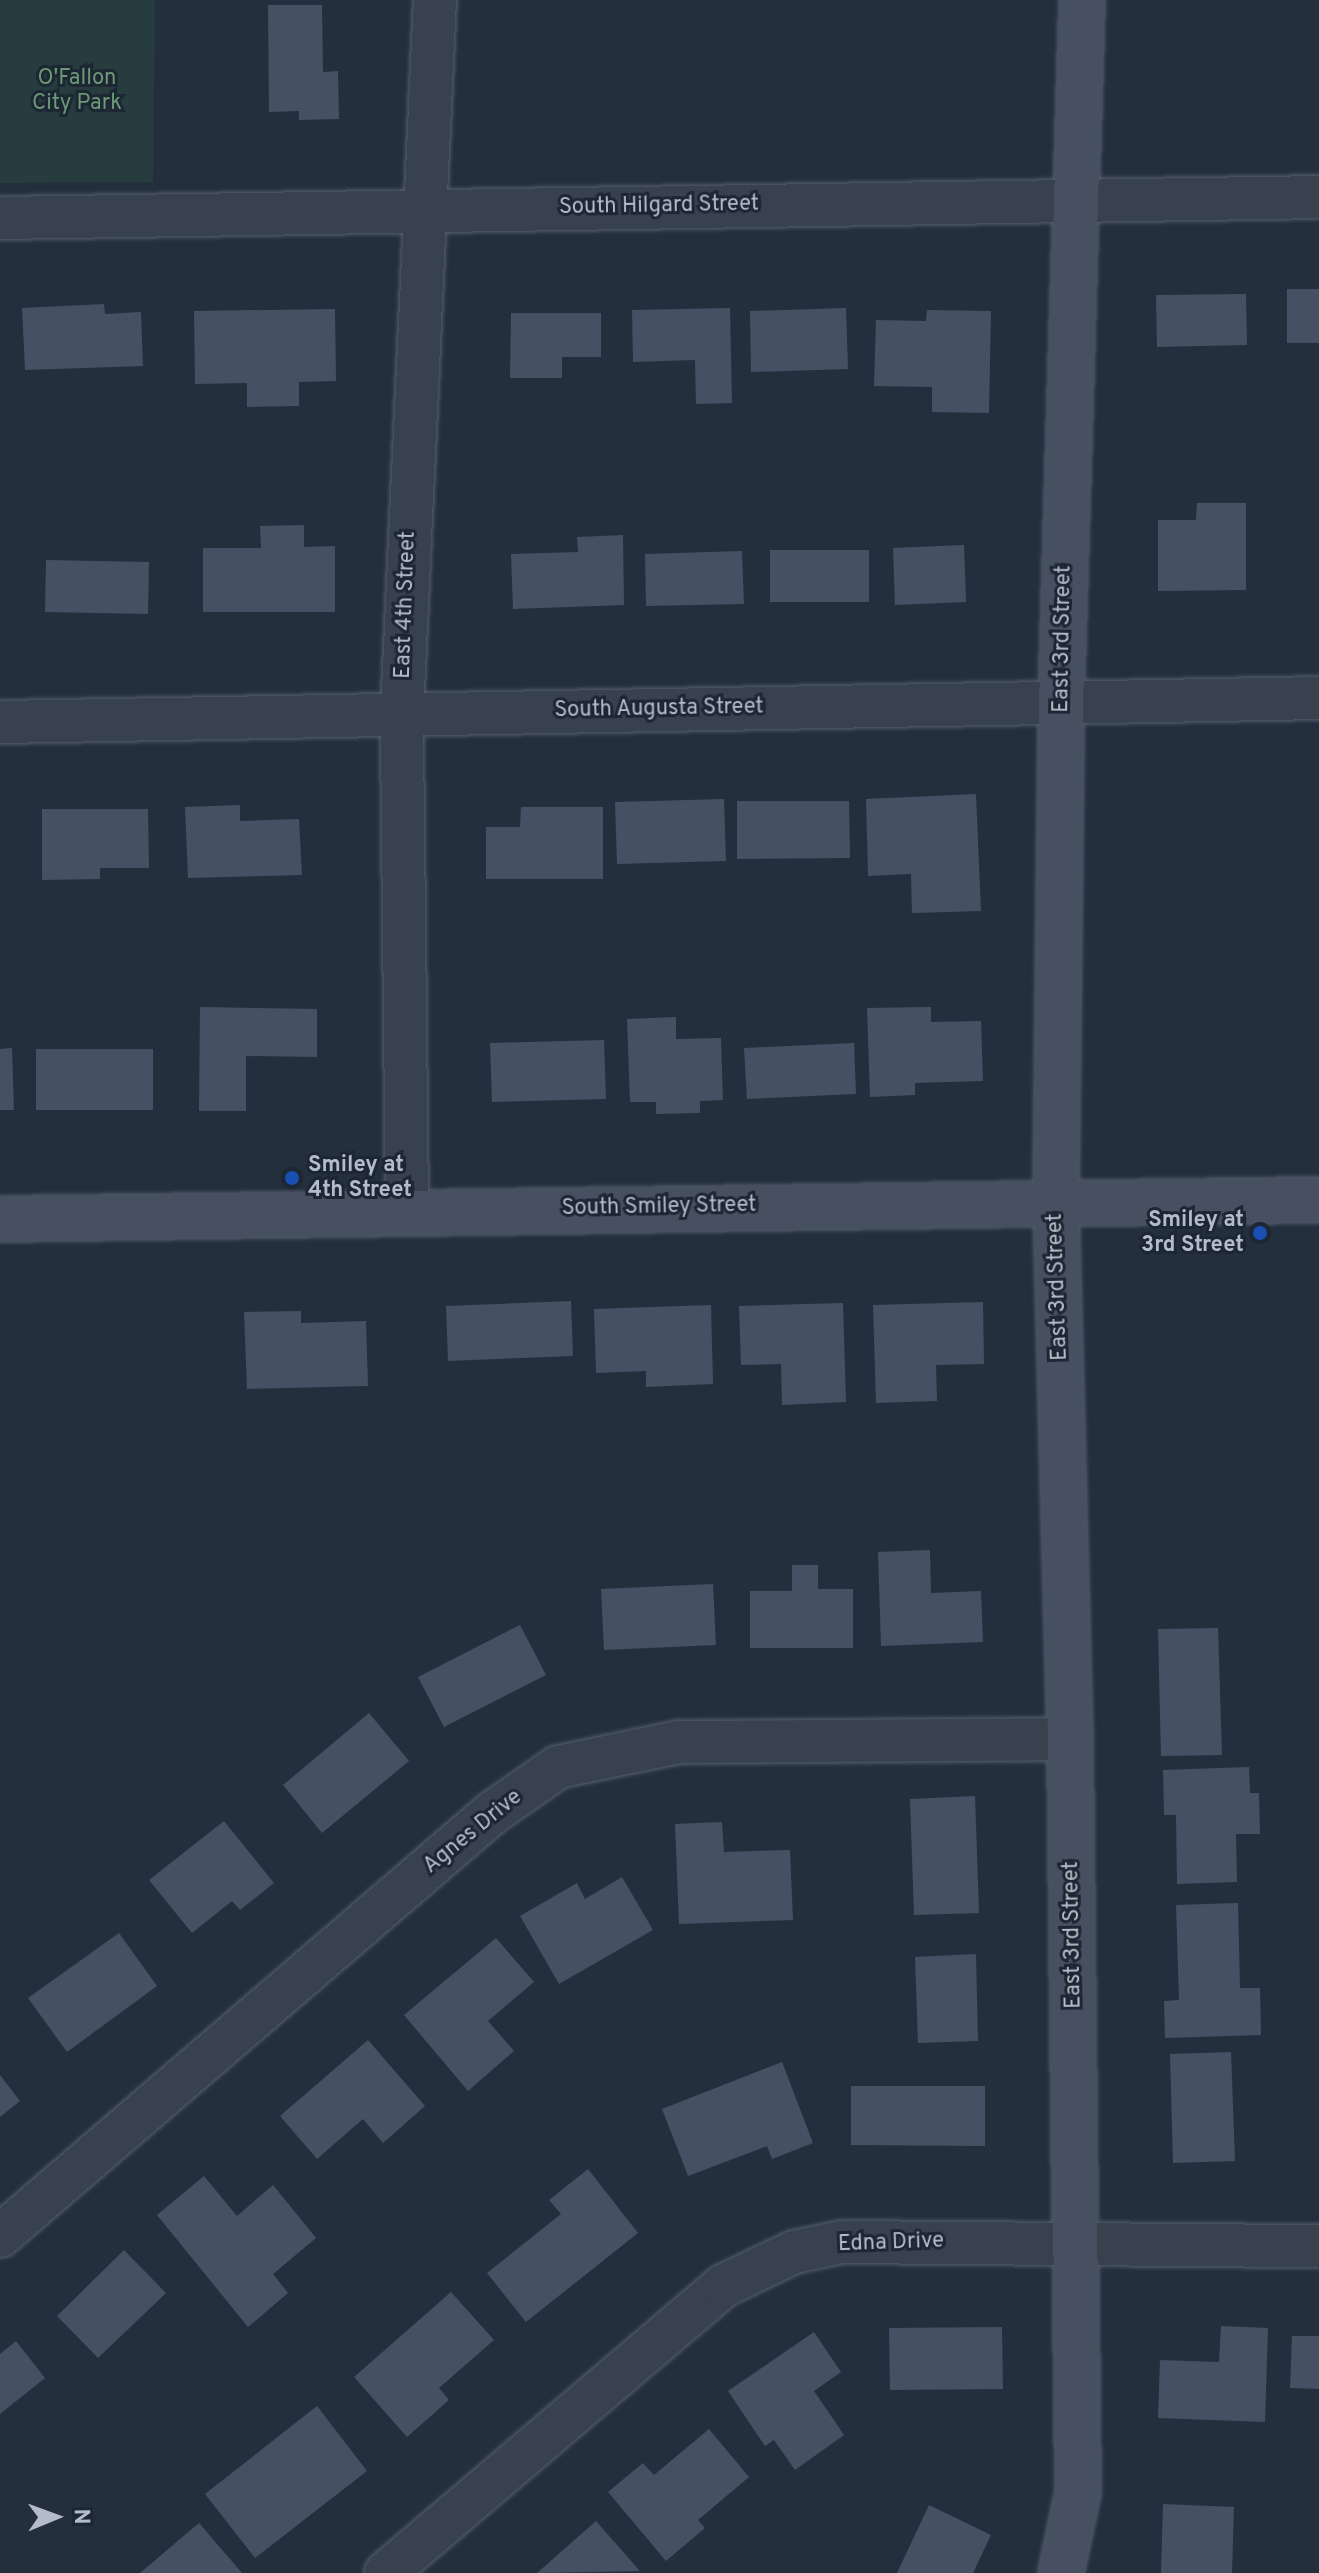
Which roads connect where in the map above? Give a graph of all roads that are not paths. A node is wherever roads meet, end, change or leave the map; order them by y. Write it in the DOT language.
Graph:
graph roads {
  1 [pos="435,0"];
  2 [pos="1082,0"];
  3 [pos="1319,197"];
  4 [pos="1075,199"];
  5 [pos="422,210"];
  6 [pos="0,218"];
  7 [pos="1319,698"];
  8 [pos="1061,705"];
  9 [pos="402,712"];
  10 [pos="0,722"];
  11 [pos="1319,1200"];
  12 [pos="1056,1203"];
  13 [pos="407,1210"];
  14 [pos="0,1219"];
  15 [pos="1070,1739"];
  16 [pos="0,2236"];
  17 [pos="1076,2241"];
  18 [pos="1319,2246"];
  19 [pos="386,2573"];
  20 [pos="1061,2573"];
  1 -- 5 [label="street, East 4th Street"];
  2 -- 4 [label="street, East 3rd Street"];
  3 -- 4 [label="street, South Hilgard Street"];
  4 -- 5 [label="street, South Hilgard Street"];
  4 -- 8 [label="street, East 3rd Street"];
  5 -- 6 [label="street, South Hilgard Street"];
  5 -- 9 [label="street, East 4th Street"];
  7 -- 8 [label="street, South Augusta Street"];
  8 -- 9 [label="street, South Augusta Street"];
  8 -- 12 [label="street, East 3rd Street"];
  9 -- 10 [label="street, South Augusta Street"];
  9 -- 13 [label="street, East 4th Street"];
  11 -- 12 [label="street, South Smiley Street"];
  12 -- 13 [label="street, South Smiley Street"];
  12 -- 15 [label="street, East 3rd Street"];
  13 -- 14 [label="street, South Smiley Street"];
  15 -- 16 [label="street, Agnes Drive"];
  15 -- 17 [label="street, East 3rd Street"];
  17 -- 18 [label="street, Edna Drive"];
  17 -- 19 [label="street, Edna Drive"];
  17 -- 20 [label="street, East 3rd Street"];
}
